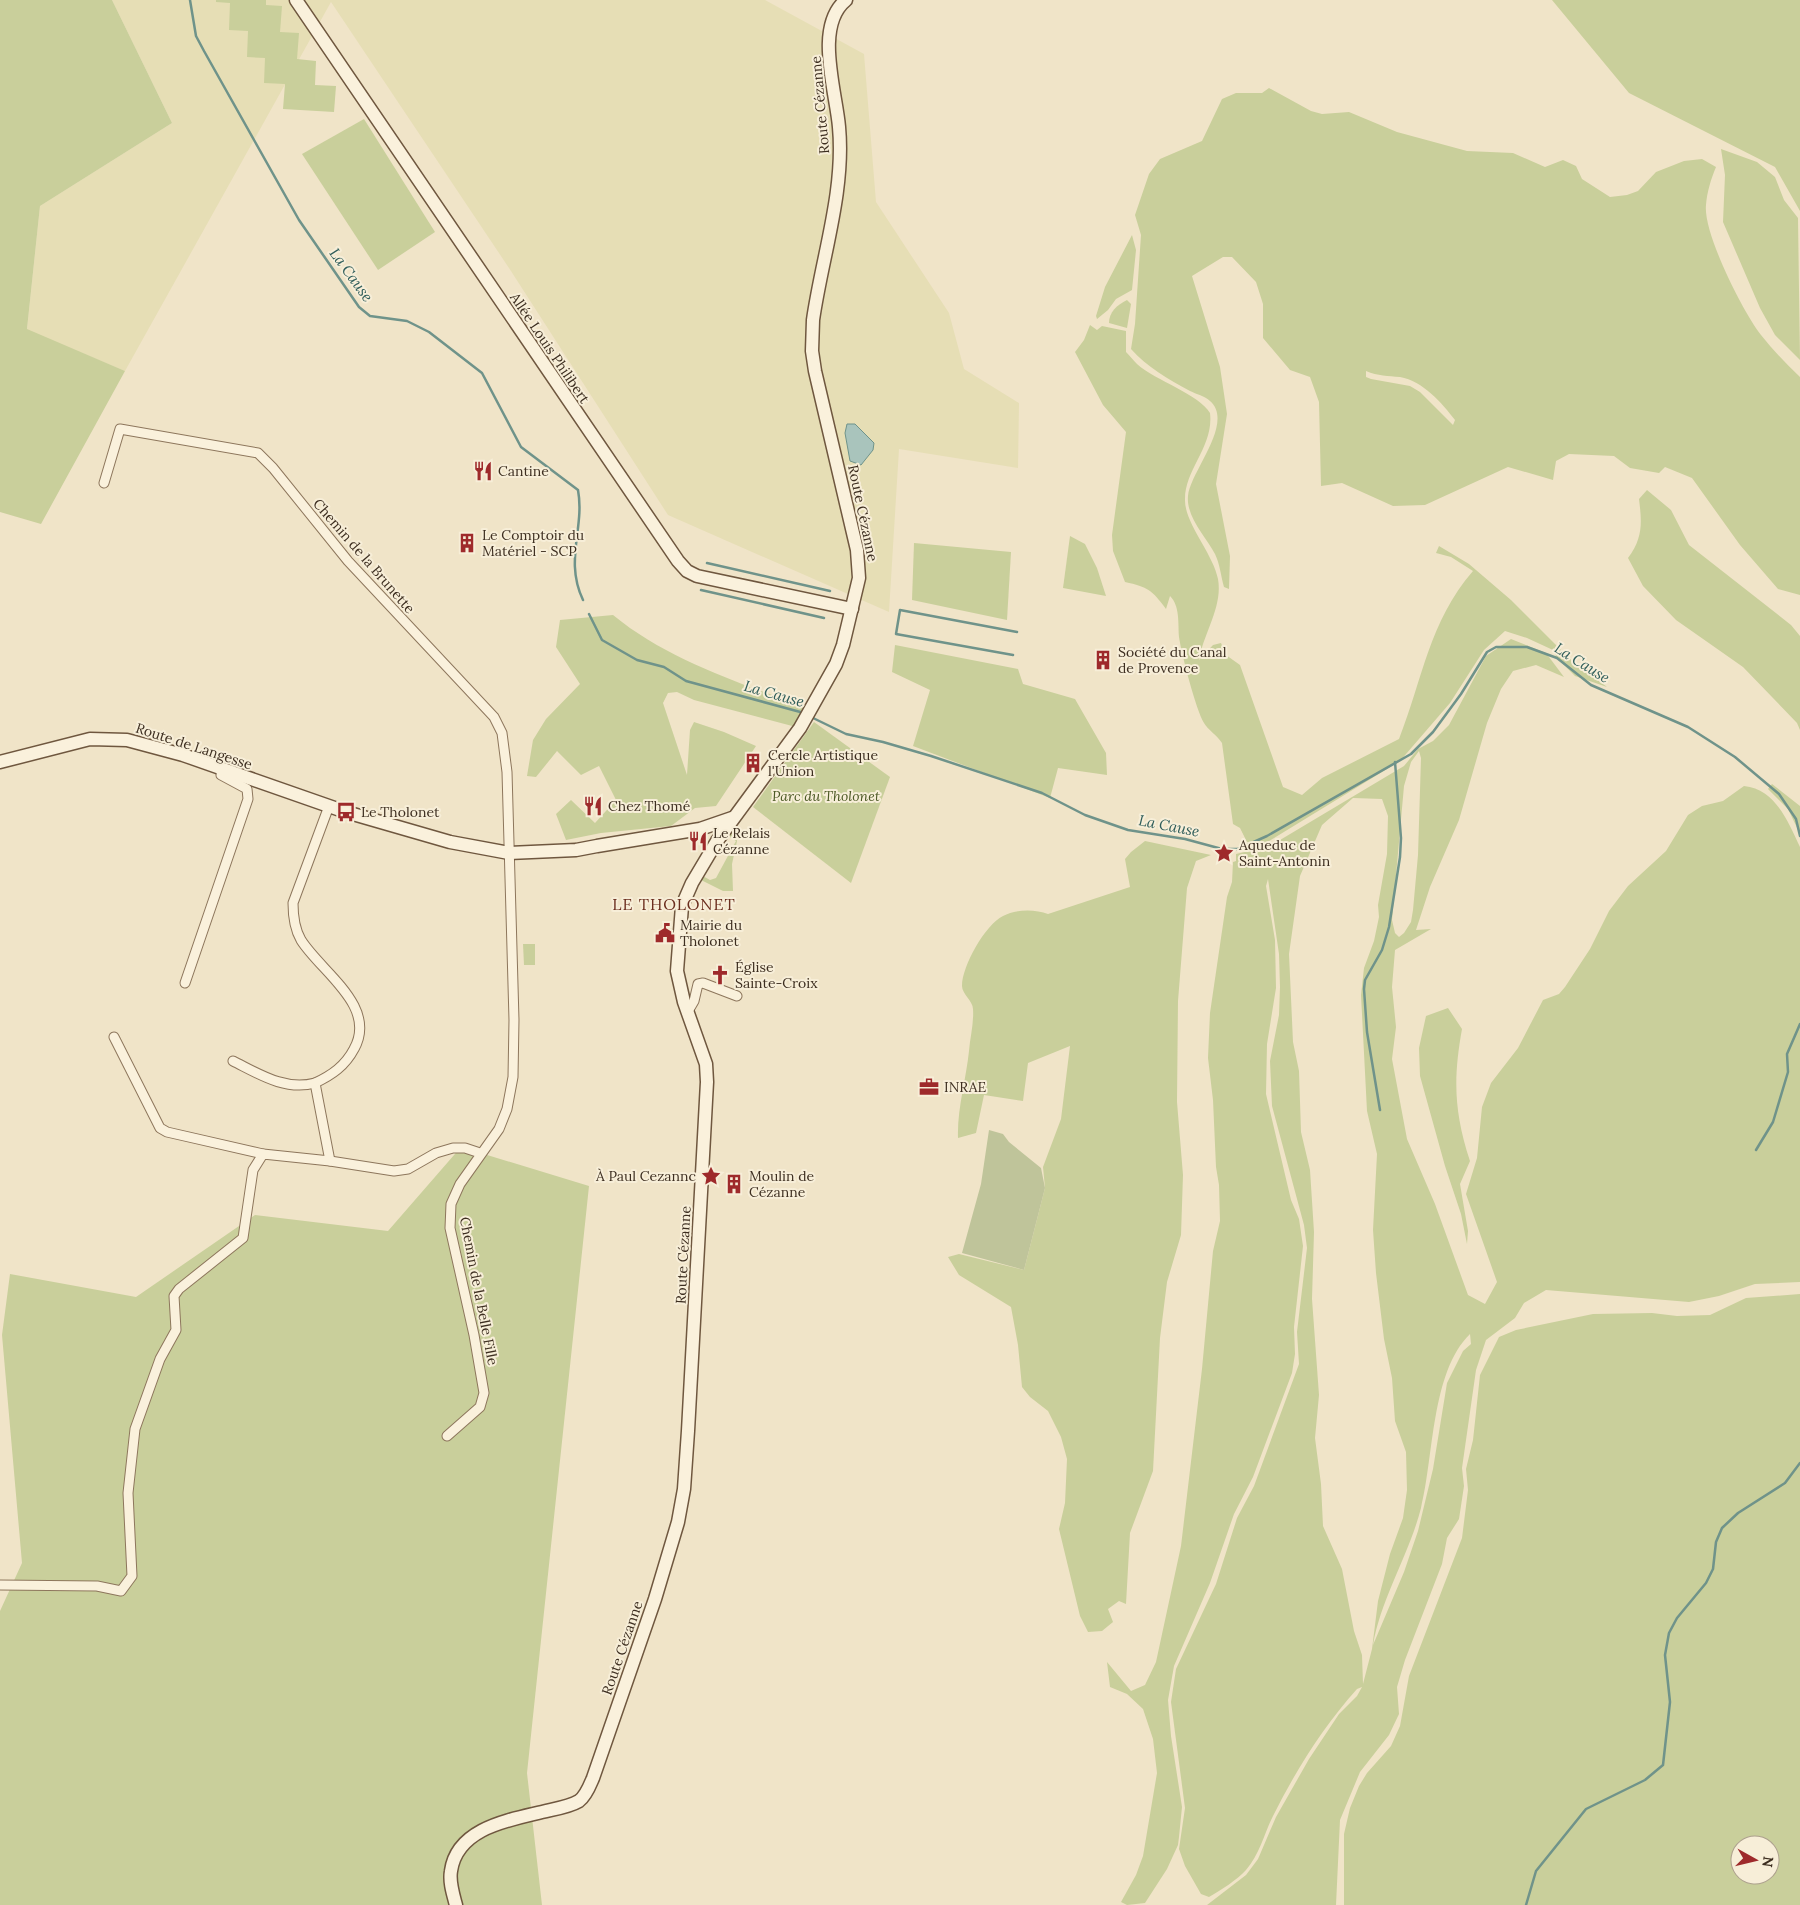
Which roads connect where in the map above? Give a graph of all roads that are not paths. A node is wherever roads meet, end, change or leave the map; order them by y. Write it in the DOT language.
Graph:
graph roads {
  1 [pos="296,0"];
  2 [pos="846,0"];
  3 [pos="104,483"];
  4 [pos="852,609"];
  5 [pos="0,762"];
  6 [pos="222,769"];
  7 [pos="329,806"];
  8 [pos="732,818"];
  9 [pos="509,853"];
  10 [pos="185,983"];
  11 [pos="737,996"];
  12 [pos="687,1013"];
  13 [pos="114,1038"];
  14 [pos="233,1061"];
  15 [pos="315,1083"];
  16 [pos="480,1153"];
  17 [pos="262,1154"];
  18 [pos="330,1161"];
  19 [pos="447,1436"];
  20 [pos="0,1585"];
  21 [pos="456,1905"];
  1 -- 4 [label="street, Allée Louis Philibert"];
  2 -- 4 [label="street, Route Cézanne"];
  3 -- 9 [label="street, Chemin de la Brunette"];
  4 -- 8 [label="street, Route Cézanne"];
  5 -- 6 [label="street, Route de Langesse"];
  6 -- 7 [label="street, Route de Langesse"];
  6 -- 10 [label="street"];
  7 -- 9 [label="street, Route de Langesse"];
  7 -- 15 [label="street"];
  8 -- 9 [label="street, Route de Langesse"];
  8 -- 12 [label="street, Route Cézanne"];
  9 -- 16 [label="street, Chemin de la Belle Fille"];
  11 -- 12 [label="street"];
  12 -- 21 [label="street, Route Cézanne"];
  13 -- 17 [label="street"];
  14 -- 15 [label="street"];
  15 -- 18 [label="street"];
  16 -- 18 [label="street"];
  16 -- 19 [label="street, Chemin de la Belle Fille"];
  17 -- 18 [label="street"];
  17 -- 20 [label="street"];
}
